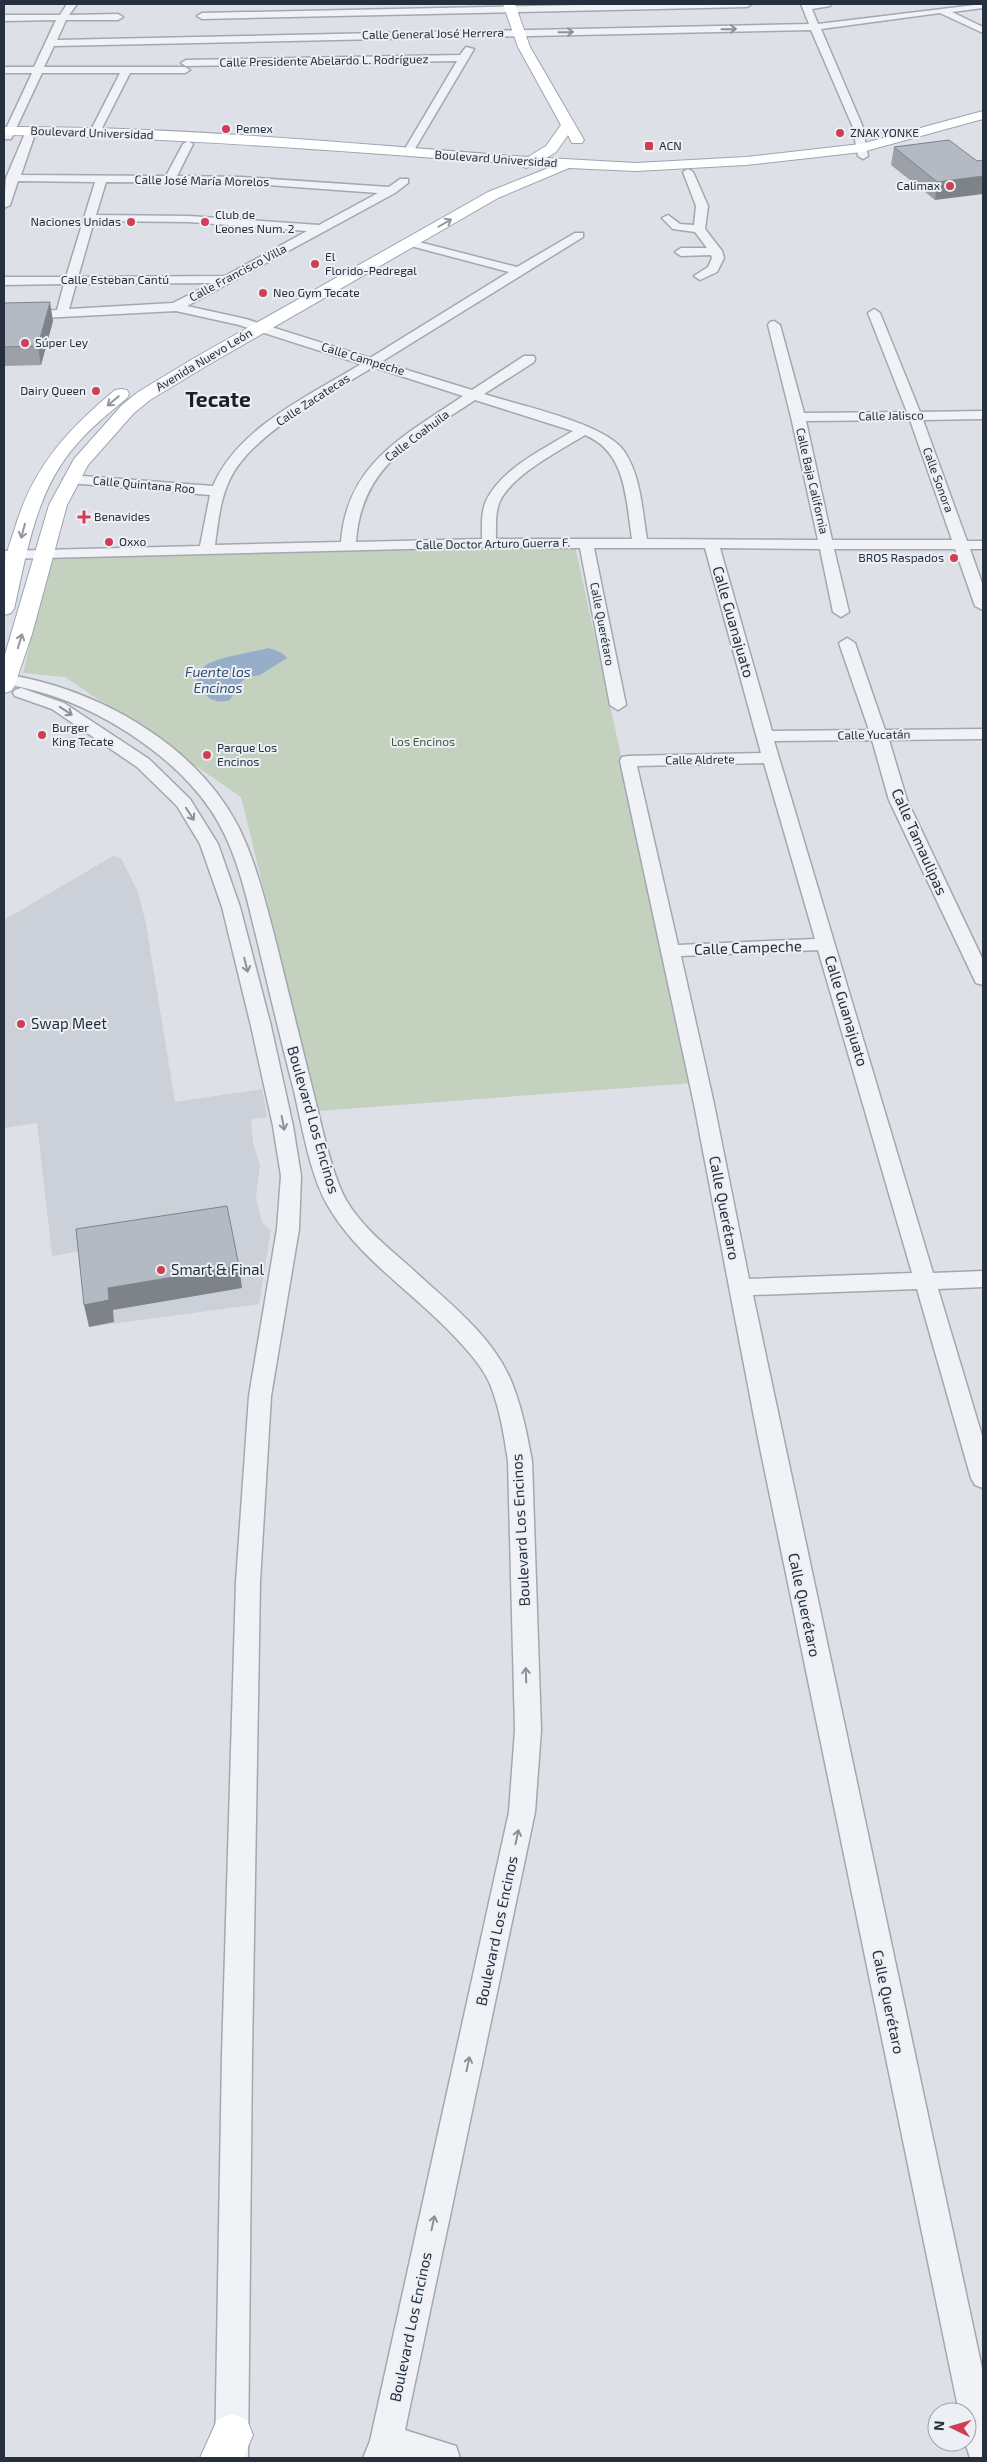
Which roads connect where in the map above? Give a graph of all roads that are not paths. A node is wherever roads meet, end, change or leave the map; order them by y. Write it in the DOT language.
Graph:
graph roads {
  1 [pos="72,4"];
  2 [pos="207,4"];
  3 [pos="746,4"];
  4 [pos="827,4"];
  5 [pos="689,5"];
  6 [pos="806,5"];
  7 [pos="983,5"];
  8 [pos="510,6"];
  9 [pos="414,7"];
  10 [pos="942,11"];
  11 [pos="118,17"];
  12 [pos="4,18"];
  13 [pos="62,18"];
  14 [pos="692,18"];
  15 [pos="963,22"];
  16 [pos="815,27"];
  17 [pos="983,30"];
  18 [pos="518,33"];
  19 [pos="494,34"];
  20 [pos="970,36"];
  21 [pos="52,43"];
  22 [pos="192,47"];
  23 [pos="462,58"];
  24 [pos="4,70"];
  25 [pos="40,70"];
  26 [pos="127,70"];
  27 [pos="983,114"];
  28 [pos="983,124"];
  29 [pos="568,125"];
  30 [pos="95,132"];
  31 [pos="6,134"];
  32 [pos="30,134"];
  33 [pos="263,141"];
  34 [pos="188,144"];
  35 [pos="226,146"];
  36 [pos="408,152"];
  37 [pos="862,152"];
  38 [pos="584,153"];
  39 [pos="473,164"];
  40 [pos="525,164"];
  41 [pos="607,166"];
  42 [pos="563,167"];
  43 [pos="486,172"];
  44 [pos="682,173"];
  45 [pos="12,178"];
  46 [pos="101,179"];
  47 [pos="169,180"];
  48 [pos="404,181"];
  49 [pos="392,191"];
  50 [pos="4,205"];
  51 [pos="90,218"];
  52 [pos="668,218"];
  53 [pos="321,229"];
  54 [pos="699,229"];
  55 [pos="579,235"];
  56 [pos="410,243"];
  57 [pos="716,251"];
  58 [pos="681,252"];
  59 [pos="518,271"];
  60 [pos="700,276"];
  61 [pos="227,279"];
  62 [pos="72,280"];
  63 [pos="4,281"];
  64 [pos="176,307"];
  65 [pos="62,312"];
  66 [pos="874,313"];
  67 [pos="4,316"];
  68 [pos="242,322"];
  69 [pos="774,326"];
  70 [pos="260,327"];
  71 [pos="529,359"];
  72 [pos="373,362"];
  73 [pos="474,394"];
  74 [pos="983,415"];
  75 [pos="915,416"];
  76 [pos="798,418"];
  77 [pos="584,430"];
  78 [pos="70,479"];
  79 [pos="217,491"];
  80 [pos="640,542"];
  81 [pos="489,543"];
  82 [pos="586,543"];
  83 [pos="711,543"];
  84 [pos="827,544"];
  85 [pos="962,545"];
  86 [pos="983,545"];
  87 [pos="348,546"];
  88 [pos="207,550"];
  89 [pos="44,554"];
  90 [pos="10,555"];
  91 [pos="983,606"];
  92 [pos="4,609"];
  93 [pos="841,612"];
  94 [pos="847,643"];
  95 [pos="5,684"];
  96 [pos="618,705"];
  97 [pos="879,734"];
  98 [pos="983,734"];
  99 [pos="765,736"];
  100 [pos="771,758"];
  101 [pos="628,761"];
  102 [pos="257,904"];
  103 [pos="231,907"];
  104 [pos="826,944"];
  105 [pos="669,951"];
  106 [pos="983,979"];
  107 [pos="983,1280"];
  108 [pos="927,1282"];
  109 [pos="740,1288"];
  110 [pos="983,1478"];
  111 [pos="383,2449"];
  112 [pos="983,2449"];
  113 [pos="229,2450"];
  114 [pos="444,2458"];
  1 -- 13 [label="street"];
  2 -- 22 [label="street"];
  3 -- 5 [label="street"];
  4 -- 6 [label="street"];
  5 -- 8 [label="street"];
  5 -- 14 [label="street"];
  6 -- 16 [label="street"];
  7 -- 10 [label="street, Calle General José Herrera"];
  8 -- 9 [label="street"];
  8 -- 18 [label="main road"];
  9 -- 22 [label="street"];
  10 -- 15 [label="street"];
  10 -- 16 [label="street, Calle General José Herrera"];
  11 -- 13 [label="street"];
  12 -- 13 [label="street"];
  13 -- 21 [label="street"];
  15 -- 17 [label="street"];
  15 -- 20 [label="street"];
  18 -- 16 [label="street, Calle General José Herrera, one-way"];
  16 -- 37 [label="street"];
  18 -- 19 [label="street, Calle General José Herrera"];
  18 -- 29 [label="main road"];
  19 -- 22 [label="street, Calle General José Herrera"];
  19 -- 23 [label="street"];
  21 -- 22 [label="street, Calle General José Herrera"];
  21 -- 25 [label="street"];
  22 -- 23 [label="street, Calle Presidente Abelardo L. Rodríguez"];
  22 -- 26 [label="street, Calle Presidente Abelardo L. Rodríguez"];
  23 -- 36 [label="street"];
  24 -- 25 [label="street, Calle Presidente Abelardo L. Rodríguez"];
  25 -- 26 [label="street, Calle Presidente Abelardo L. Rodríguez"];
  25 -- 31 [label="street"];
  26 -- 30 [label="street"];
  27 -- 37 [label="main road, Boulevard Universidad"];
  28 -- 37 [label="main road, Boulevard Universidad"];
  29 -- 38 [label="main road"];
  29 -- 40 [label="main road, Avenida Nuevo León"];
  30 -- 32 [label="main road, Boulevard Universidad"];
  30 -- 33 [label="main road, Boulevard Universidad"];
  31 -- 32 [label="main road, Boulevard Universidad"];
  32 -- 34 [label="main road, Boulevard Universidad"];
  32 -- 45 [label="street"];
  33 -- 35 [label="main road"];
  33 -- 36 [label="main road, Boulevard Universidad"];
  34 -- 35 [label="main road, Boulevard Universidad"];
  34 -- 47 [label="street"];
  35 -- 39 [label="main road, Boulevard Universidad"];
  36 -- 40 [label="main road, Boulevard Universidad"];
  37 -- 41 [label="main road, Boulevard Universidad"];
  37 -- 44 [label="main road, Boulevard Universidad"];
  38 -- 41 [label="main road"];
  38 -- 42 [label="main road"];
  39 -- 40 [label="main road, Boulevard Universidad"];
  39 -- 43 [label="main road"];
  40 -- 42 [label="main road, Boulevard Universidad"];
  40 -- 68 [label="main road, Avenida Nuevo León"];
  41 -- 42 [label="main road, Boulevard Universidad"];
  42 -- 44 [label="main road, Boulevard Universidad"];
  56 -- 42 [label="main road, Avenida Nuevo León, one-way"];
  44 -- 54 [label="street"];
  45 -- 46 [label="street, Calle José María Morelos"];
  45 -- 50 [label="street"];
  46 -- 47 [label="street, Calle José María Morelos"];
  46 -- 51 [label="street"];
  47 -- 49 [label="street, Calle José María Morelos"];
  48 -- 49 [label="street, Calle Francisco Villa"];
  49 -- 53 [label="street, Calle Francisco Villa"];
  51 -- 53 [label="street"];
  51 -- 62 [label="street"];
  52 -- 54 [label="street"];
  53 -- 61 [label="street, Calle Francisco Villa"];
  54 -- 57 [label="street"];
  55 -- 59 [label="street, Calle Zacatecas"];
  56 -- 59 [label="street"];
  56 -- 70 [label="main road, Avenida Nuevo León"];
  57 -- 58 [label="street"];
  57 -- 60 [label="street"];
  59 -- 72 [label="street, Calle Zacatecas"];
  61 -- 62 [label="street, Calle Esteban Cantú"];
  61 -- 64 [label="street, Calle Francisco Villa"];
  62 -- 63 [label="street, Calle Esteban Cantú"];
  62 -- 65 [label="street"];
  64 -- 65 [label="street, Calle Campeche"];
  64 -- 68 [label="street, Calle Campeche"];
  65 -- 67 [label="street, Calle Campeche"];
  66 -- 75 [label="street, Calle Sonora"];
  68 -- 70 [label="street, Calle Campeche"];
  68 -- 90 [label="main road, Avenida Nuevo León, one-way"];
  69 -- 76 [label="street, Calle Baja California"];
  70 -- 72 [label="street, Calle Campeche"];
  70 -- 78 [label="main road, Avenida Nuevo León"];
  71 -- 73 [label="street, Calle Coahuila"];
  72 -- 73 [label="street, Calle Campeche"];
  72 -- 79 [label="street, Calle Zacatecas"];
  73 -- 77 [label="street, Calle Campeche"];
  73 -- 87 [label="street, Calle Coahuila"];
  74 -- 75 [label="street, Calle Jalisco"];
  75 -- 76 [label="street, Calle Jalisco"];
  75 -- 85 [label="street, Calle Sonora"];
  76 -- 84 [label="street, Calle Baja California"];
  77 -- 80 [label="street, Calle Campeche"];
  77 -- 81 [label="street"];
  78 -- 79 [label="street, Calle Quintana Roo"];
  78 -- 89 [label="main road, Avenida Nuevo León"];
  79 -- 88 [label="street, Calle Zacatecas"];
  80 -- 82 [label="street, Calle Doctor Arturo Guerra F."];
  80 -- 83 [label="street, Calle Doctor Arturo Guerra F."];
  81 -- 82 [label="street, Calle Doctor Arturo Guerra F."];
  81 -- 87 [label="street, Calle Doctor Arturo Guerra F."];
  82 -- 96 [label="street, Calle Querétaro"];
  83 -- 84 [label="street, Calle Doctor Arturo Guerra F."];
  83 -- 99 [label="street, Calle Guanajuato"];
  84 -- 85 [label="street, Calle Doctor Arturo Guerra F."];
  84 -- 93 [label="street"];
  85 -- 86 [label="street, Calle Doctor Arturo Guerra F."];
  85 -- 91 [label="street, Calle Sonora"];
  87 -- 88 [label="street, Calle Doctor Arturo Guerra F."];
  88 -- 89 [label="street, Calle Doctor Arturo Guerra F."];
  89 -- 90 [label="street, Calle Doctor Arturo Guerra F."];
  95 -- 89 [label="main road, Avenida Nuevo León, one-way"];
  90 -- 92 [label="main road, Avenida Nuevo León"];
  94 -- 97 [label="street, Calle Tamaulipas"];
  95 -- 102 [label="street, Boulevard Los Encinos"];
  95 -- 103 [label="street, Boulevard Los Encinos, one-way"];
  97 -- 98 [label="street, Calle Yucatán"];
  97 -- 99 [label="street, Calle Yucatán"];
  97 -- 106 [label="street, Calle Tamaulipas"];
  99 -- 100 [label="street, Calle Guanajuato"];
  100 -- 101 [label="street, Calle Aldrete"];
  100 -- 104 [label="street, Calle Guanajuato"];
  101 -- 105 [label="street, Calle Querétaro"];
  102 -- 103 [label="street"];
  111 -- 102 [label="street, Boulevard Los Encinos, one-way"];
  103 -- 113 [label="street, Boulevard Los Encinos, one-way"];
  104 -- 105 [label="street, Calle Campeche"];
  104 -- 108 [label="street, Calle Guanajuato"];
  105 -- 109 [label="street, Calle Querétaro"];
  107 -- 108 [label="street"];
  108 -- 109 [label="street"];
  108 -- 110 [label="street, Calle Guanajuato"];
  109 -- 112 [label="street, Calle Querétaro"];
  111 -- 114 [label="street"];
}
